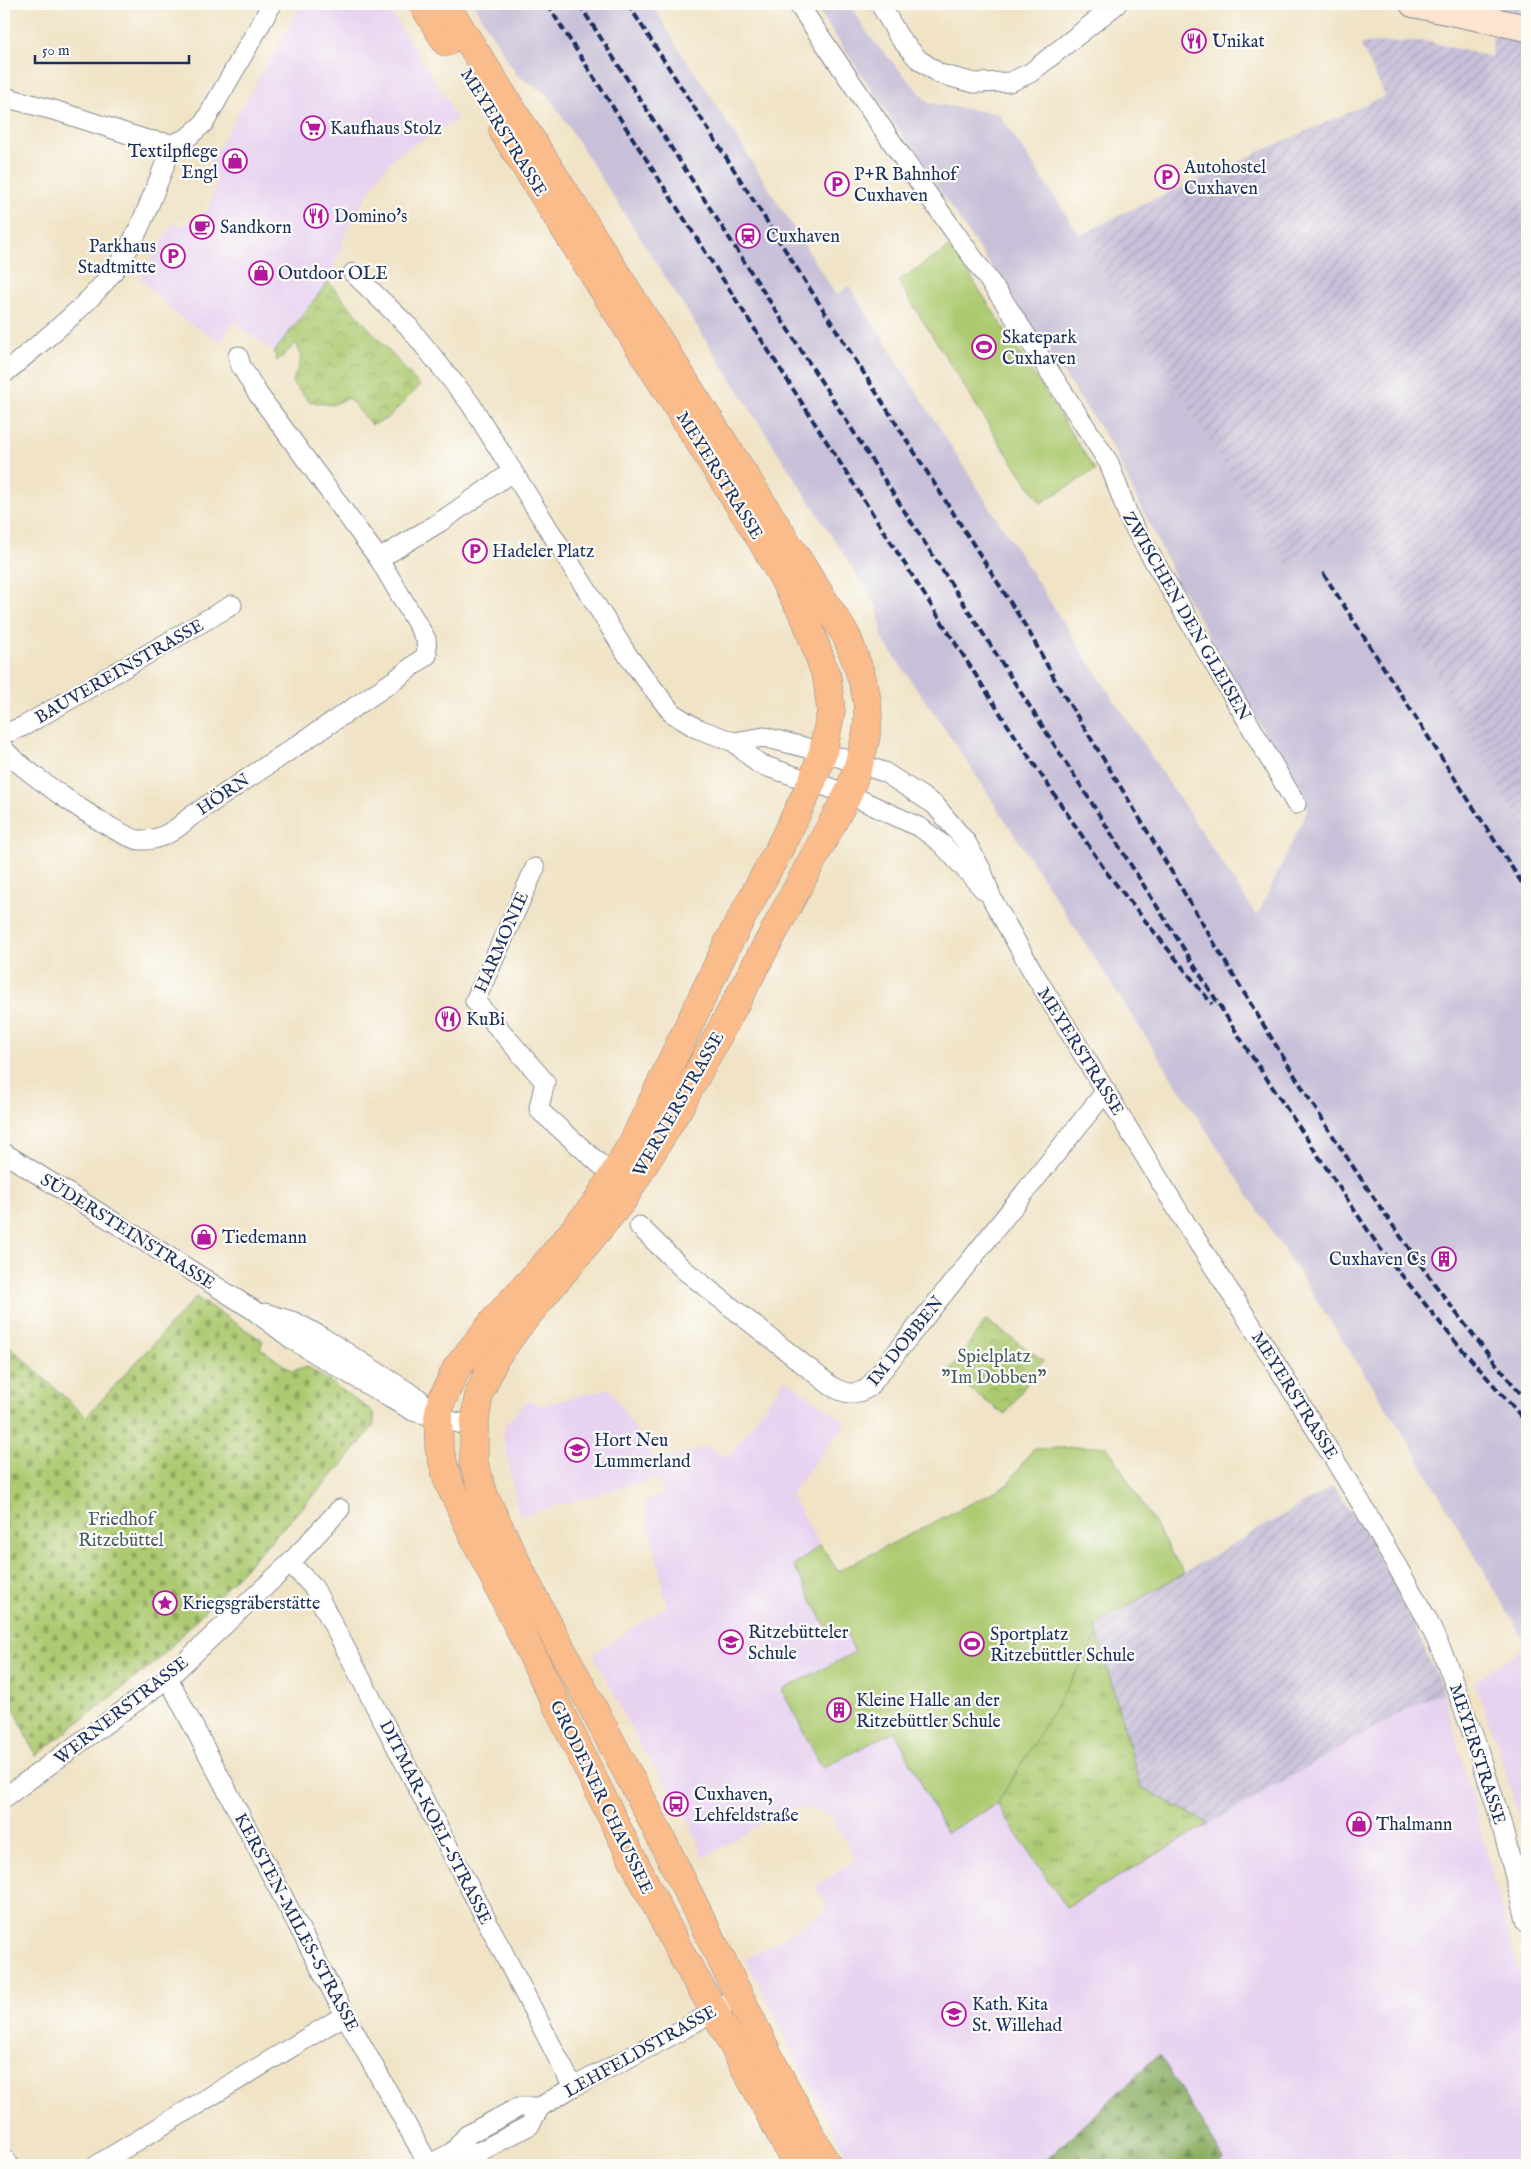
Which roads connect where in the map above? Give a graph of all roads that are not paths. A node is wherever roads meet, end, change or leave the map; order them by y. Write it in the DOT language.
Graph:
graph roads {
  1 [pos="272,4"];
  2 [pos="422,4"];
  3 [pos="445,4"];
  4 [pos="798,4"];
  5 [pos="880,4"];
  6 [pos="1117,4"];
  7 [pos="1413,4"];
  8 [pos="1488,12"];
  9 [pos="1527,28"];
  10 [pos="4,98"];
  11 [pos="173,144"];
  12 [pos="353,273"];
  13 [pos="238,356"];
  14 [pos="4,374"];
  15 [pos="512,472"];
  16 [pos="379,559"];
  17 [pos="232,605"];
  18 [pos="4,734"];
  19 [pos="734,742"];
  20 [pos="4,749"];
  21 [pos="823,752"];
  22 [pos="860,762"];
  23 [pos="812,782"];
  24 [pos="848,794"];
  25 [pos="1296,804"];
  26 [pos="535,868"];
  27 [pos="992,899"];
  28 [pos="1106,1091"];
  29 [pos="4,1153"];
  30 [pos="622,1183"];
  31 [pos="639,1226"];
  32 [pos="438,1418"];
  33 [pos="474,1427"];
  34 [pos="340,1509"];
  35 [pos="290,1563"];
  36 [pos="168,1678"];
  37 [pos="4,1798"];
  38 [pos="1527,1923"];
  39 [pos="740,1996"];
  40 [pos="714,2010"];
  41 [pos="345,2015"];
  42 [pos="573,2087"];
  43 [pos="4,2158"];
  44 [pos="9,2165"];
  45 [pos="97,2165"];
  46 [pos="429,2165"];
  47 [pos="797,2165"];
  48 [pos="827,2165"];
  1 -- 11 [label="street"];
  2 -- 21 [label="main road, MEYERSTRASSE"];
  3 -- 22 [label="main road, MEYERSTRASSE"];
  4 -- 25 [label="street, ZWISCHEN DEN GLEISEN"];
  5 -- 6 [label="street"];
  7 -- 8 [label="street"];
  8 -- 9 [label="street"];
  10 -- 11 [label="street"];
  11 -- 14 [label="street"];
  12 -- 15 [label="street"];
  13 -- 16 [label="street"];
  15 -- 16 [label="street"];
  15 -- 19 [label="street"];
  16 -- 20 [label="street, HÖRN"];
  17 -- 18 [label="street, BAUVEREINSTRASSE"];
  19 -- 21 [label="street"];
  19 -- 23 [label="street"];
  21 -- 22 [label="street"];
  21 -- 23 [label="main road, MEYERSTRASSE"];
  22 -- 24 [label="main road, WERNERSTRASSE"];
  22 -- 27 [label="street, MEYERSTRASSE"];
  23 -- 24 [label="street, MEYERSTRASSE"];
  23 -- 30 [label="main road, WERNERSTRASSE"];
  24 -- 27 [label="street, MEYERSTRASSE"];
  24 -- 30 [label="main road, WERNERSTRASSE"];
  26 -- 30 [label="street, HARMONIE"];
  27 -- 28 [label="street, MEYERSTRASSE"];
  28 -- 31 [label="street, IM DOBBEN"];
  28 -- 38 [label="street, MEYERSTRASSE"];
  29 -- 32 [label="street, SÜDERSTEINSTRASSE"];
  30 -- 32 [label="main road, WERNERSTRASSE"];
  30 -- 33 [label="main road, WERNERSTRASSE"];
  32 -- 33 [label="street, SÜDERSTEINSTRASSE"];
  32 -- 40 [label="main road, GRODENER CHAUSSEE"];
  33 -- 39 [label="main road, GRODENER CHAUSSEE"];
  34 -- 35 [label="street, WERNERSTRASSE"];
  35 -- 36 [label="street, WERNERSTRASSE"];
  35 -- 42 [label="street, DITMAR-KOEL-STRASSE"];
  36 -- 37 [label="street, WERNERSTRASSE"];
  36 -- 41 [label="street, KERSTEN-MILES-STRASSE"];
  39 -- 40 [label="street, LEHFELDSTRASSE"];
  39 -- 48 [label="main road, GRODENER CHAUSSEE"];
  40 -- 42 [label="street, LEHFELDSTRASSE"];
  40 -- 47 [label="main road, GRODENER CHAUSSEE"];
  41 -- 45 [label="street"];
  41 -- 46 [label="street, KERSTEN-MILES-STRASSE"];
  42 -- 46 [label="street, LEHFELDSTRASSE"];
  43 -- 44 [label="street"];
}
